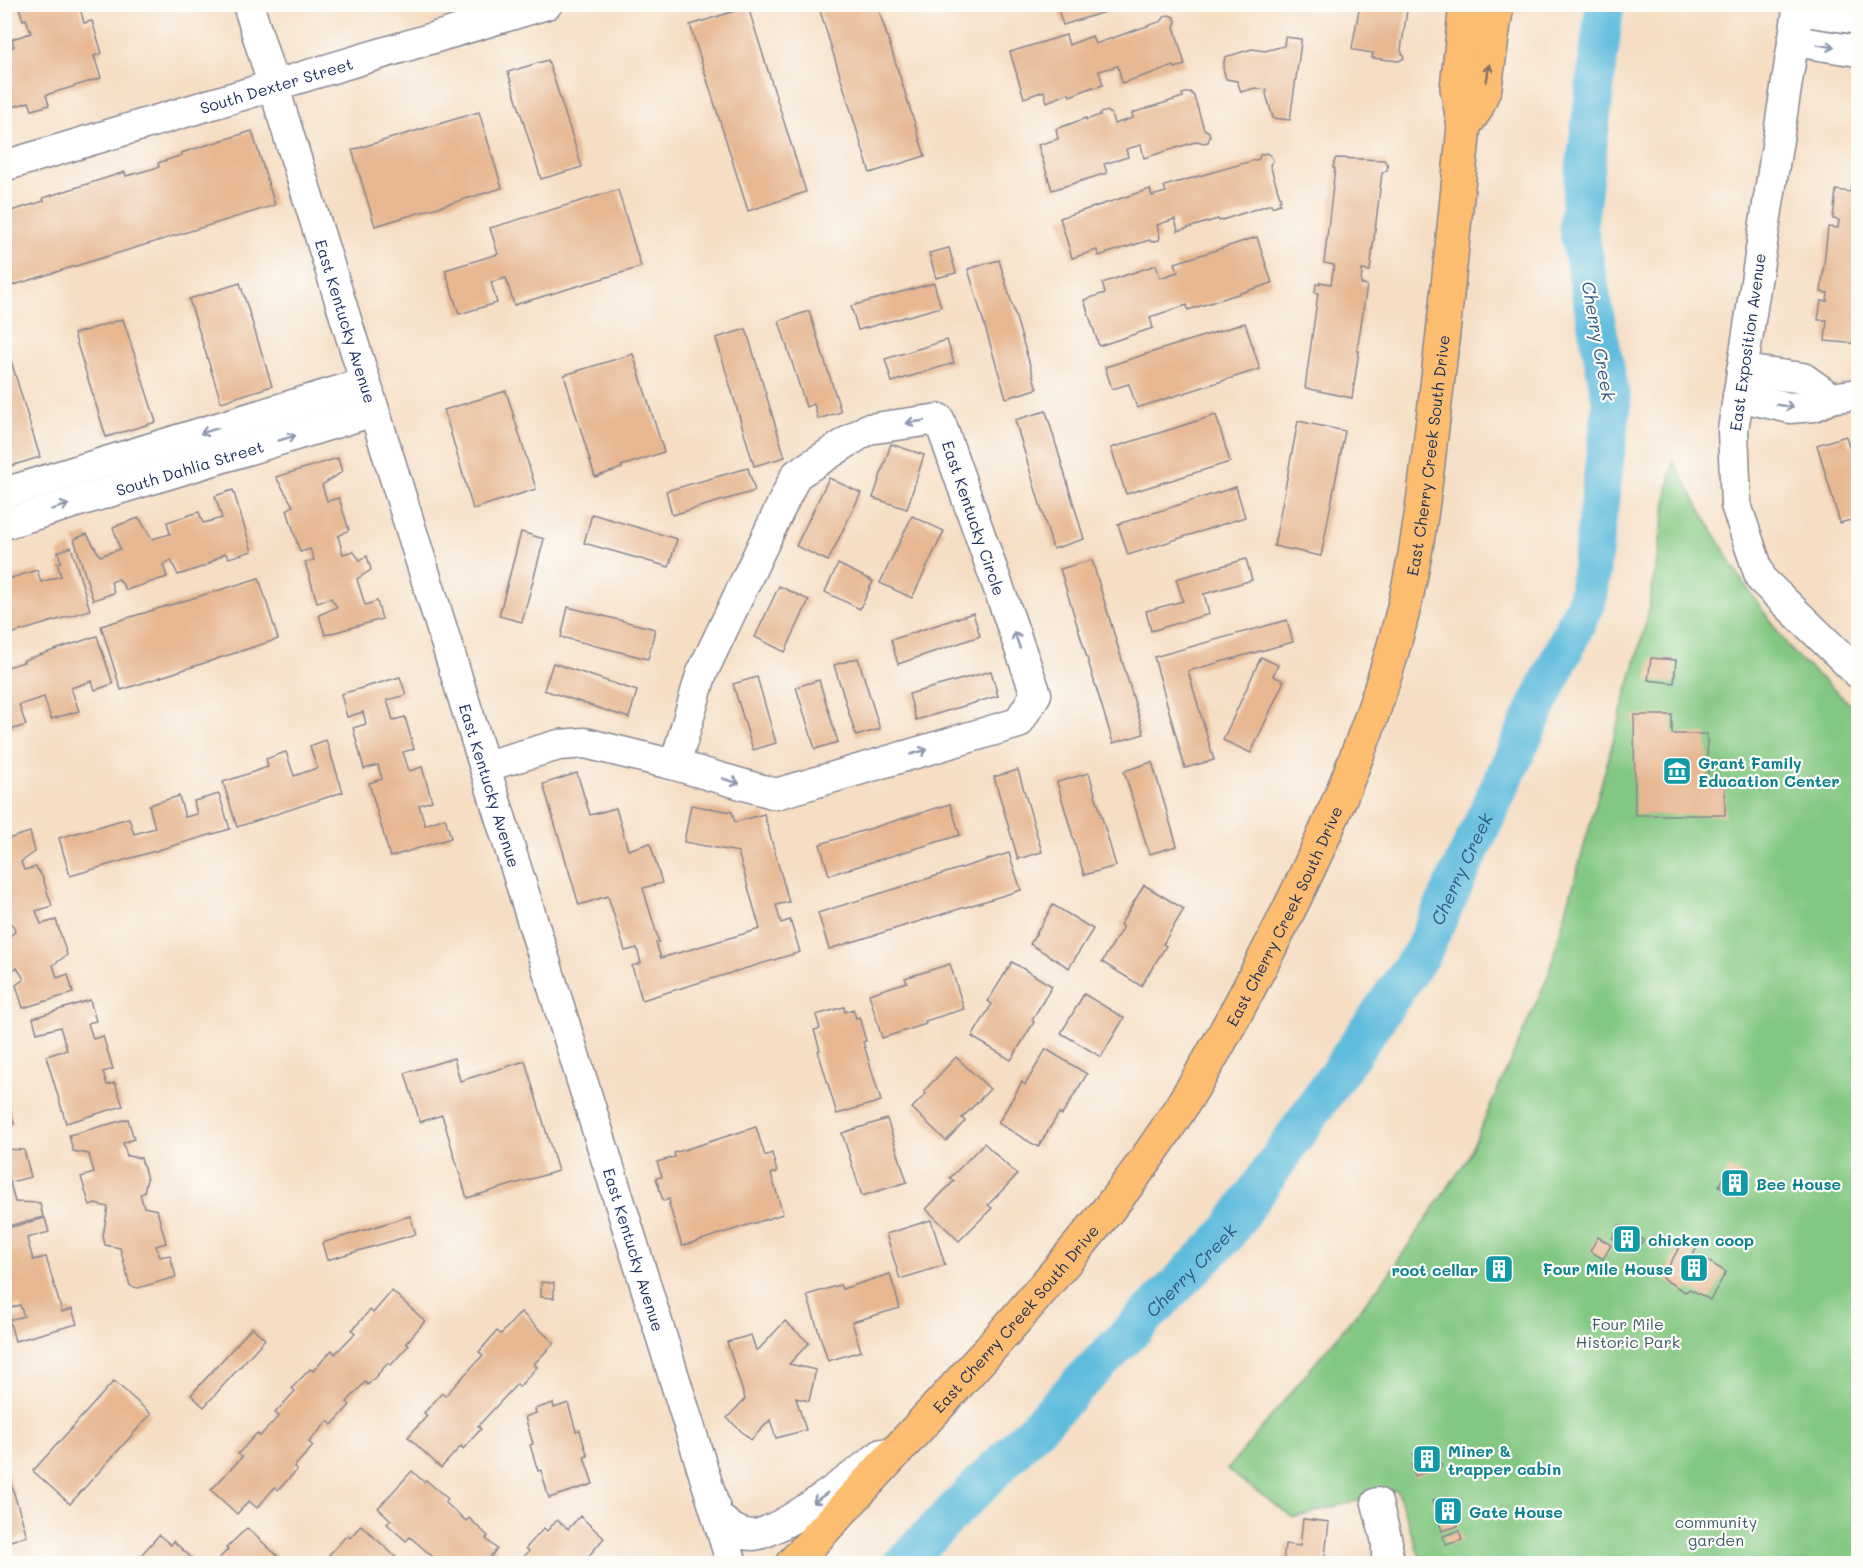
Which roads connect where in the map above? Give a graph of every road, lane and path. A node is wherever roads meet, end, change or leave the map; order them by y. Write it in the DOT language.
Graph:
graph roads {
  1 [pos="248,4"];
  2 [pos="547,4"];
  3 [pos="1466,4"];
  4 [pos="1497,4"];
  5 [pos="1798,7"];
  6 [pos="1858,19"];
  7 [pos="1793,41"];
  8 [pos="1858,51"];
  9 [pos="274,85"];
  10 [pos="1464,126"];
  11 [pos="4,166"];
  12 [pos="365,383"];
  13 [pos="1740,383"];
  14 [pos="1845,396"];
  15 [pos="374,411"];
  16 [pos="4,493"];
  17 [pos="4,524"];
  18 [pos="1858,673"];
  19 [pos="675,765"];
  20 [pos="486,766"];
  21 [pos="918,1427"];
  22 [pos="1377,1503"];
  23 [pos="717,1516"];
  24 [pos="732,1563"];
  25 [pos="792,1563"];
  26 [pos="1386,1563"];
  1 -- 9 [label="street, East Kentucky Avenue"];
  2 -- 9 [label="street, South Dexter Street"];
  3 -- 10 [label="main road, East Cherry Creek South Drive"];
  10 -- 4 [label="main road, East Cherry Creek South Drive, one-way"];
  5 -- 6 [label="street"];
  5 -- 7 [label="street, East Exposition Avenue"];
  7 -- 8 [label="street, one-way"];
  7 -- 13 [label="street, East Exposition Avenue"];
  9 -- 11 [label="street, South Dexter Street"];
  9 -- 12 [label="street, East Kentucky Avenue"];
  10 -- 21 [label="main road, East Cherry Creek South Drive"];
  12 -- 15 [label="street, East Kentucky Avenue"];
  12 -- 16 [label="street, South Dahlia Street, one-way"];
  13 -- 14 [label="street"];
  13 -- 18 [label="street, East Exposition Avenue"];
  17 -- 15 [label="street, South Dahlia Street, one-way"];
  15 -- 20 [label="street, East Kentucky Avenue"];
  19 -- 19 [label="street, East Kentucky Circle, one-way"];
  19 -- 20 [label="street, East Kentucky Circle"];
  20 -- 23 [label="street, East Kentucky Avenue"];
  21 -- 23 [label="street, one-way"];
  21 -- 25 [label="main road, East Cherry Creek South Drive"];
  22 -- 26 [label="street"];
  23 -- 24 [label="street, East Kentucky Avenue"];
}
